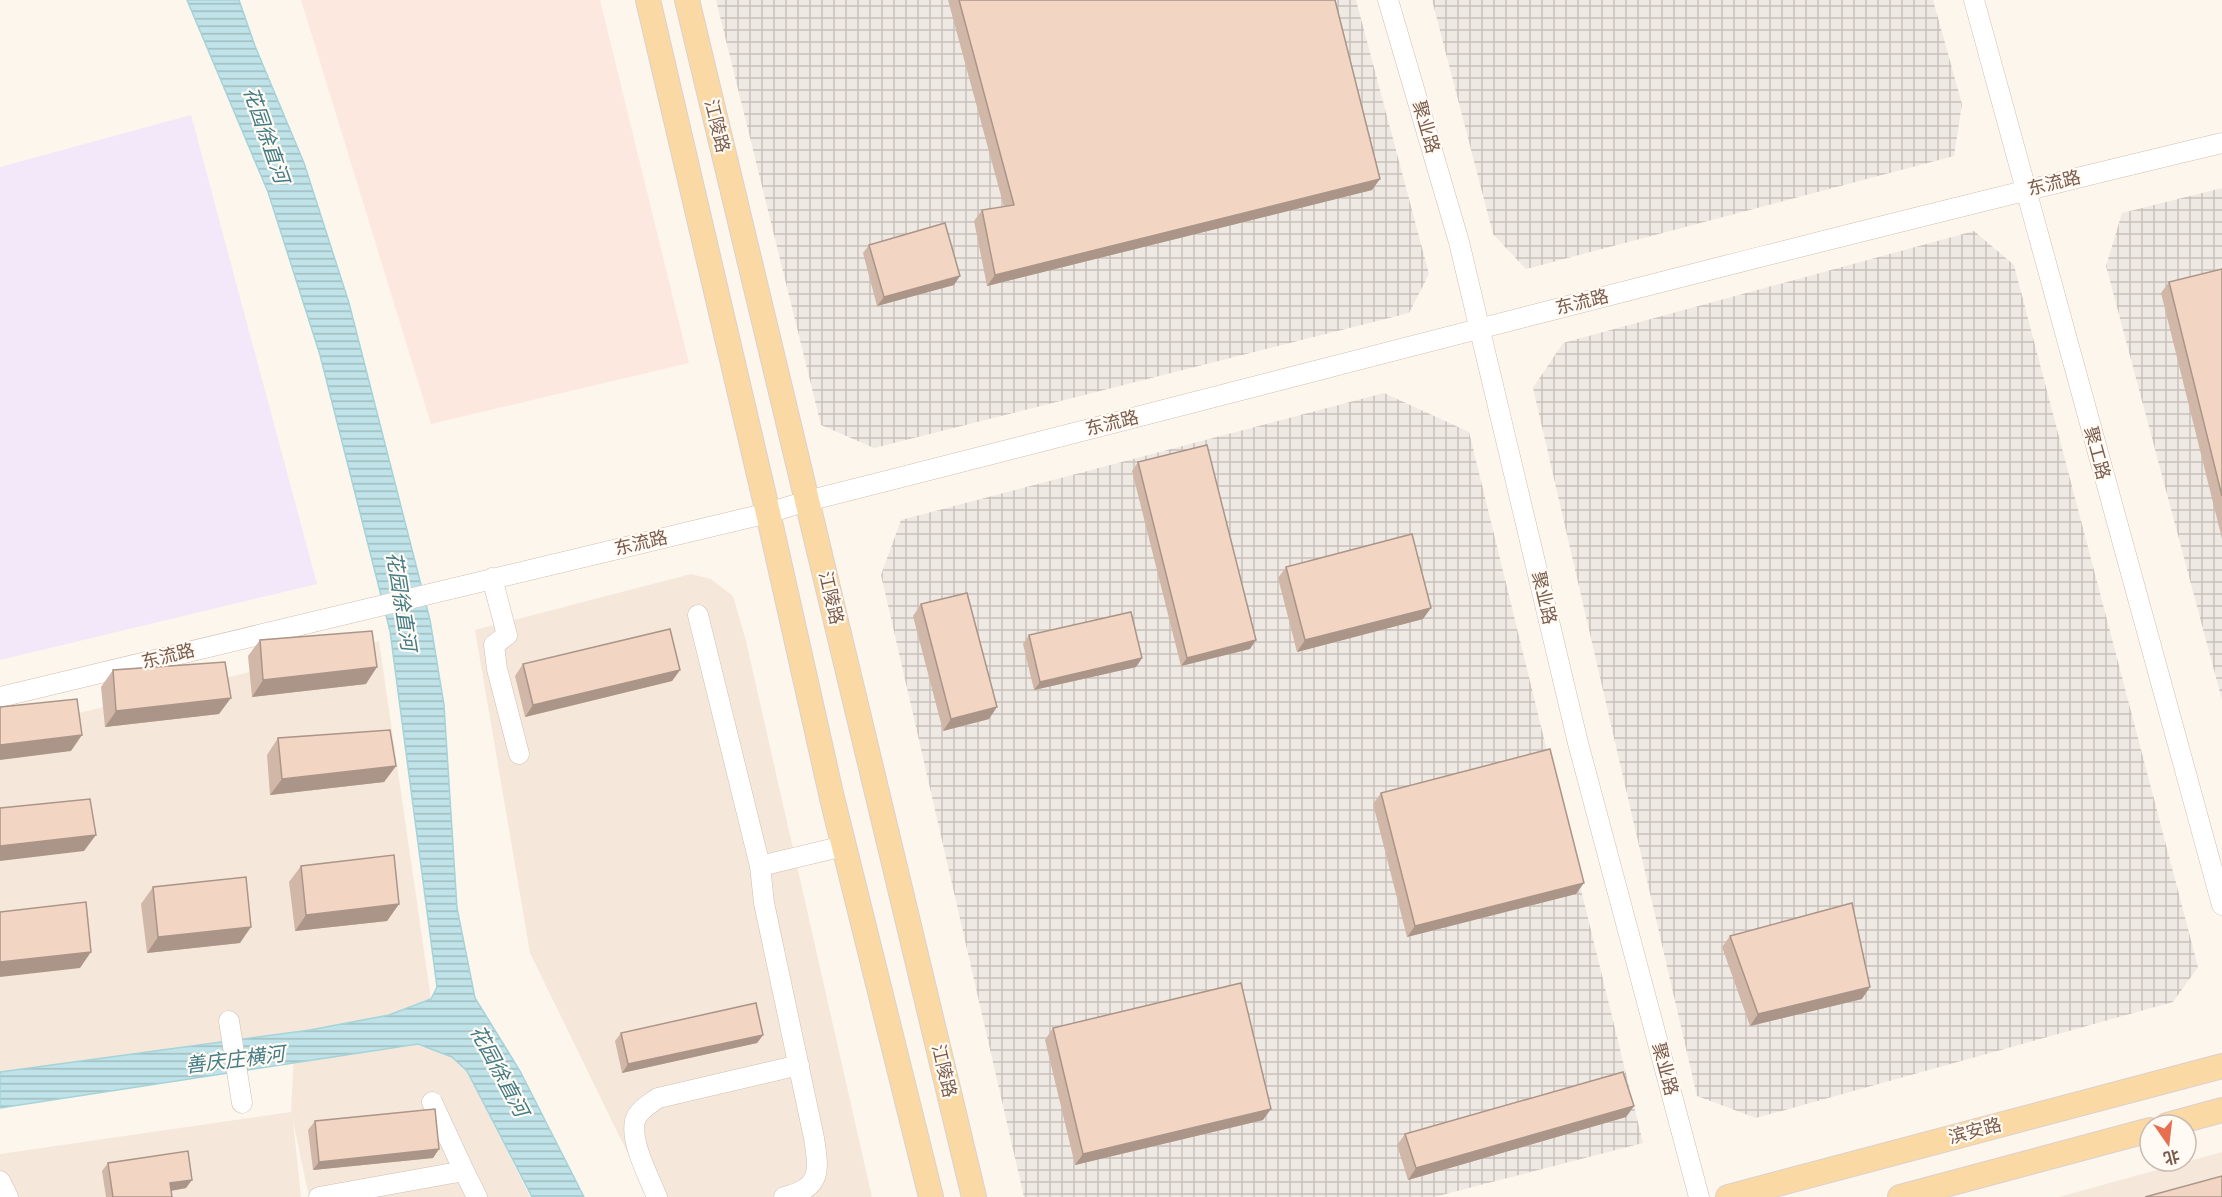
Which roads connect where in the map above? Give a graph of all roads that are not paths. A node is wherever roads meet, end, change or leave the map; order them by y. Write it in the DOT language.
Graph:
graph roads {
  1 [pos="648,0"];
  2 [pos="687,0"];
  3 [pos="1388,0"];
  4 [pos="1974,0"];
  5 [pos="2222,143"];
  6 [pos="2025,190"];
  7 [pos="1478,328"];
  8 [pos="807,501"];
  9 [pos="768,513"];
  10 [pos="492,578"];
  11 [pos="698,615"];
  12 [pos="0,697"];
  13 [pos="519,754"];
  14 [pos="844,846"];
  15 [pos="760,866"];
  16 [pos="2222,905"];
  17 [pos="230,1021"];
  18 [pos="799,1065"];
  19 [pos="2222,1066"];
  20 [pos="242,1102"];
  21 [pos="432,1102"];
  22 [pos="2222,1110"];
  23 [pos="2198,1117"];
  24 [pos="2138,1133"];
  25 [pos="464,1171"];
  26 [pos="0,1181"];
  27 [pos="8,1197"];
  28 [pos="319,1197"];
  29 [pos="477,1197"];
  30 [pos="657,1197"];
  31 [pos="784,1197"];
  32 [pos="931,1197"];
  33 [pos="974,1197"];
  34 [pos="1699,1197"];
  35 [pos="1728,1197"];
  36 [pos="1900,1197"];
  1 -- 9 [label="main road"];
  2 -- 8 [label="main road, 江陵路"];
  3 -- 7 [label="street, 聚业路"];
  4 -- 6 [label="street, 聚工路"];
  5 -- 6 [label="street, 东流路"];
  6 -- 7 [label="street, 东流路"];
  6 -- 16 [label="street, 聚工路"];
  7 -- 8 [label="street, 东流路"];
  7 -- 34 [label="street, 聚业路"];
  8 -- 9 [label="street, 东流路"];
  8 -- 33 [label="main road, 江陵路"];
  9 -- 10 [label="street, 东流路"];
  9 -- 14 [label="main road"];
  10 -- 12 [label="street, 东流路"];
  10 -- 13 [label="street"];
  11 -- 15 [label="street"];
  14 -- 15 [label="street"];
  14 -- 32 [label="main road"];
  15 -- 18 [label="street"];
  17 -- 20 [label="street"];
  18 -- 30 [label="street"];
  18 -- 31 [label="street"];
  19 -- 35 [label="main road, 滨安路"];
  21 -- 25 [label="street"];
  22 -- 23 [label="main road"];
  24 -- 36 [label="main road"];
  25 -- 28 [label="street"];
  25 -- 29 [label="street"];
  26 -- 27 [label="street"];
}
